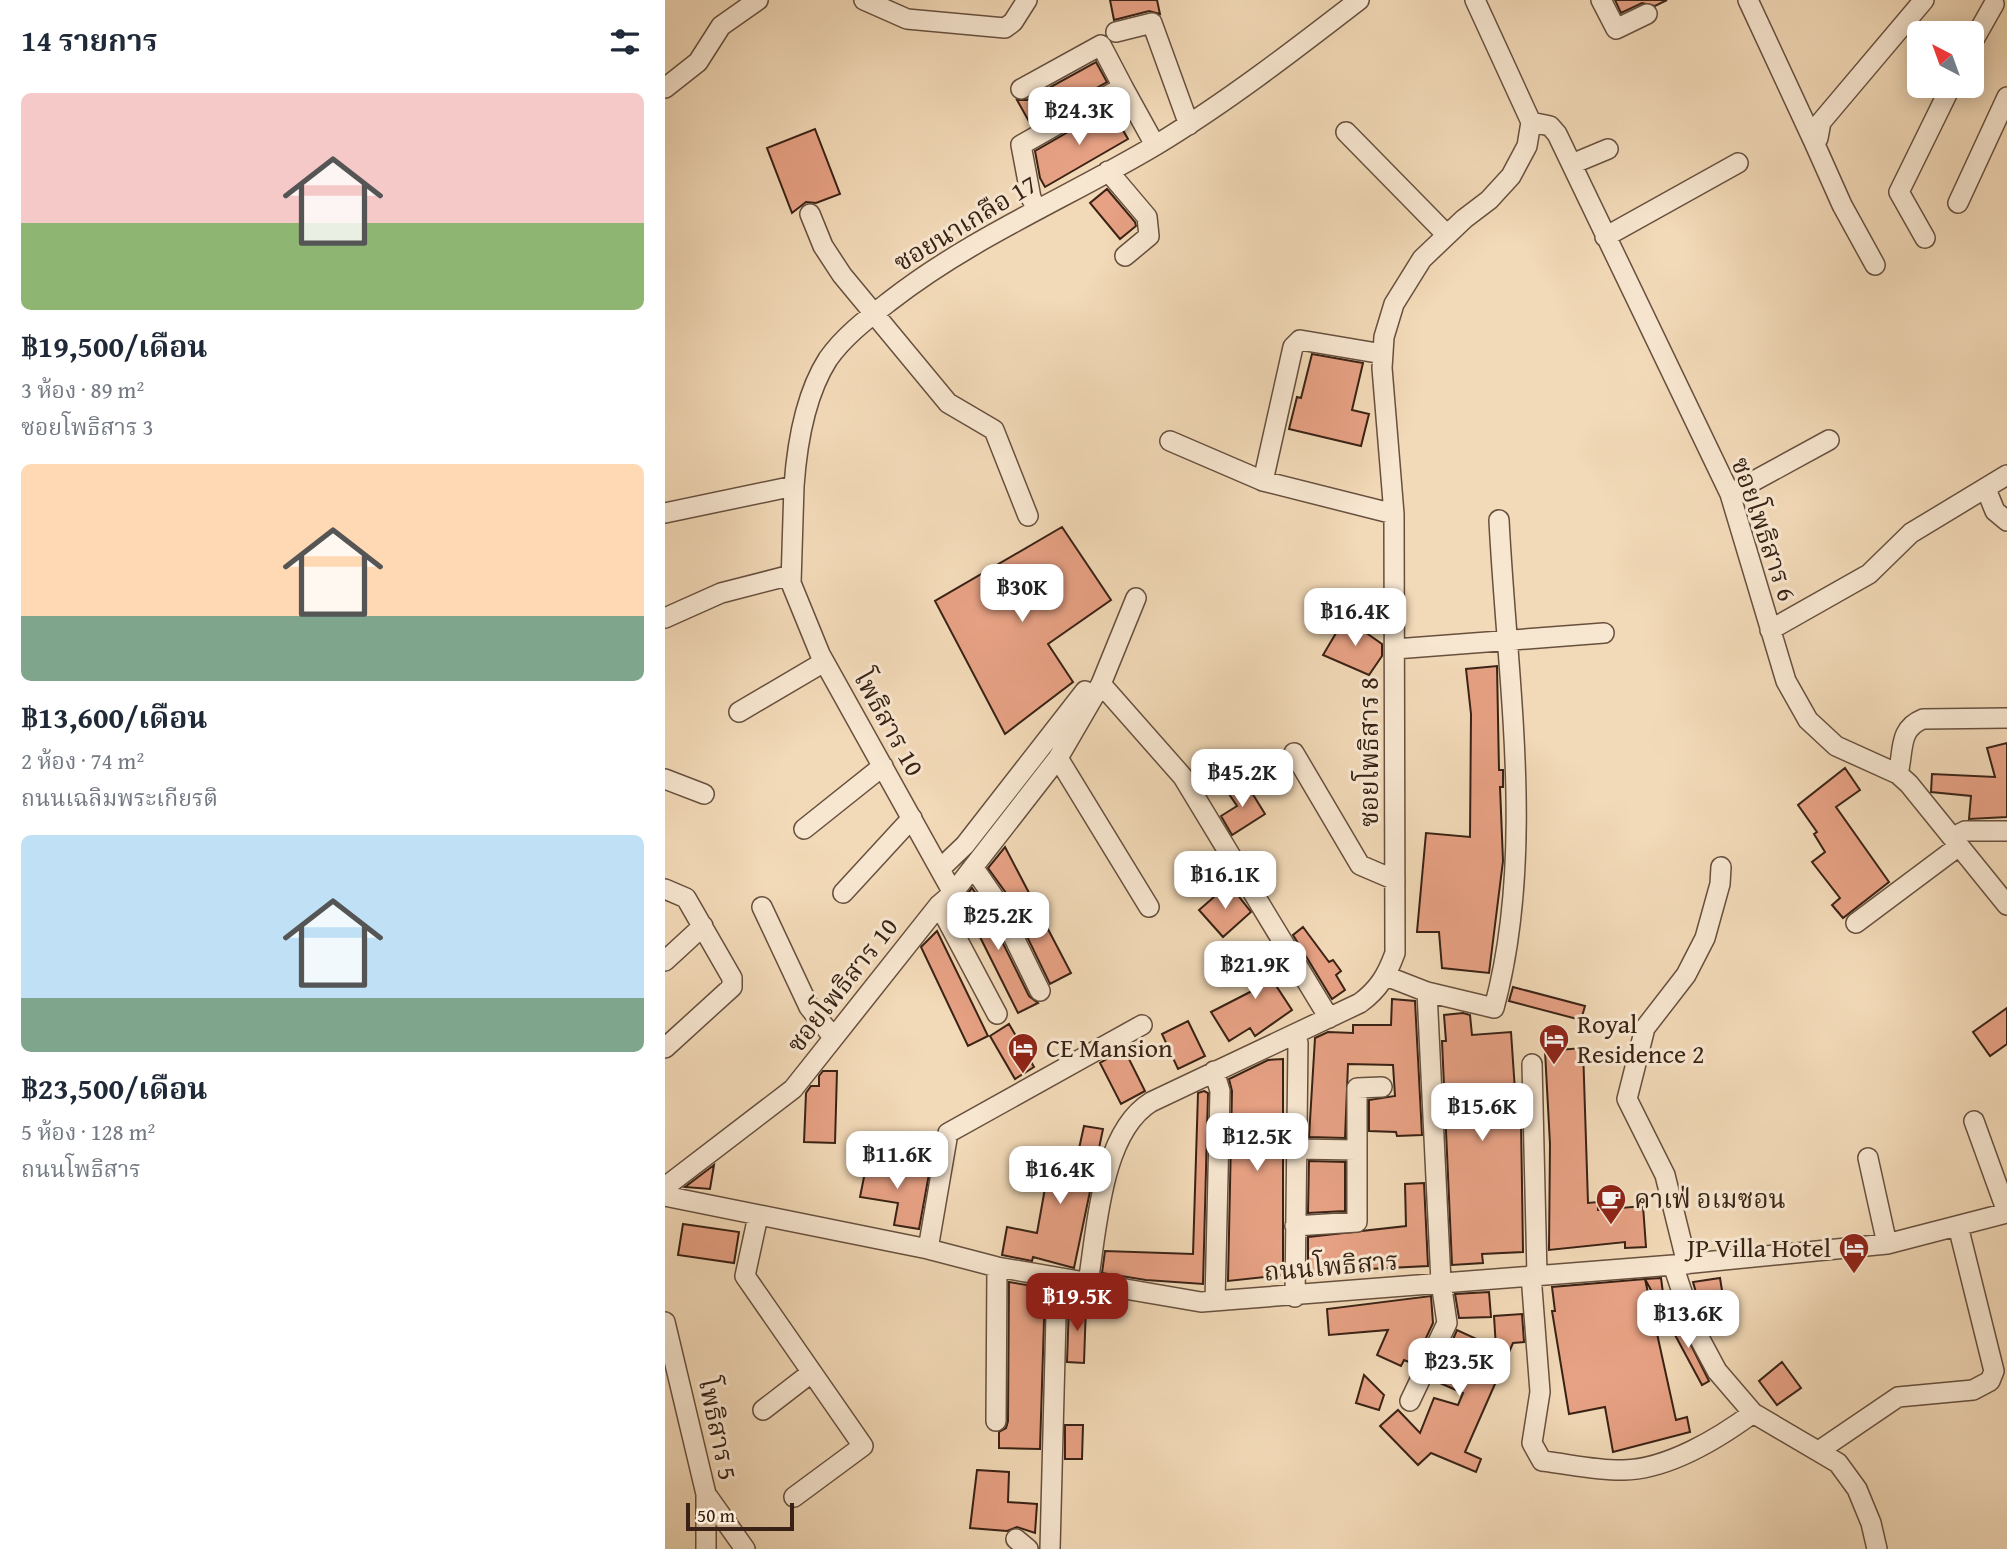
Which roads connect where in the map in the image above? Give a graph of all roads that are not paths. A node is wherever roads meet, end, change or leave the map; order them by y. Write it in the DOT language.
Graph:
graph roads {
  1 [pos="758,0"];
  2 [pos="864,0"];
  3 [pos="1027,0"];
  4 [pos="1359,0"];
  5 [pos="1475,0"];
  6 [pos="1601,0"];
  7 [pos="1748,0"];
  8 [pos="1924,0"];
  9 [pos="1997,5"];
  10 [pos="1647,14"];
  11 [pos="1985,23"];
  12 [pos="1116,32"];
  13 [pos="1123,87"];
  14 [pos="665,88"];
  15 [pos="1021,89"];
  16 [pos="2007,97"];
  17 [pos="1945,98"];
  18 [pos="1531,122"];
  19 [pos="1189,125"];
  20 [pos="1346,132"];
  21 [pos="1813,140"];
  22 [pos="1155,145"];
  23 [pos="1608,149"];
  24 [pos="1738,163"];
  25 [pos="1572,164"];
  26 [pos="1108,171"];
  27 [pos="1958,203"];
  28 [pos="1037,209"];
  29 [pos="810,214"];
  30 [pos="1447,235"];
  31 [pos="1605,237"];
  32 [pos="1925,238"];
  33 [pos="1125,256"];
  34 [pos="1875,265"];
  35 [pos="875,312"];
  36 [pos="1383,354"];
  37 [pos="1829,440"];
  38 [pos="1170,441"];
  39 [pos="2007,475"];
  40 [pos="1263,481"];
  41 [pos="794,486"];
  42 [pos="1986,489"];
  43 [pos="1730,494"];
  44 [pos="665,513"];
  45 [pos="1394,514"];
  46 [pos="1028,516"];
  47 [pos="1499,520"];
  48 [pos="2007,521"];
  49 [pos="791,575"];
  50 [pos="1136,598"];
  51 [pos="665,618"];
  52 [pos="1770,630"];
  53 [pos="1604,633"];
  54 [pos="1505,642"];
  55 [pos="1104,646"];
  56 [pos="1395,649"];
  57 [pos="824,662"];
  58 [pos="1101,684"];
  59 [pos="739,712"];
  60 [pos="2007,718"];
  61 [pos="1294,752"];
  62 [pos="1058,758"];
  63 [pos="883,766"];
  64 [pos="1898,774"];
  65 [pos="665,779"];
  66 [pos="704,794"];
  67 [pos="912,818"];
  68 [pos="804,829"];
  69 [pos="2007,831"];
  70 [pos="1956,841"];
  71 [pos="973,867"];
  72 [pos="1721,867"];
  73 [pos="940,869"];
  74 [pos="1395,880"];
  75 [pos="665,889"];
  76 [pos="843,894"];
  77 [pos="946,899"];
  78 [pos="2007,905"];
  79 [pos="762,907"];
  80 [pos="1149,907"];
  81 [pos="1856,923"];
  82 [pos="703,926"];
  83 [pos="665,961"];
  84 [pos="1386,976"];
  85 [pos="1040,991"];
  86 [pos="1427,992"];
  87 [pos="997,1014"];
  88 [pos="1329,1018"];
  89 [pos="1142,1025"];
  90 [pos="1295,1035"];
  91 [pos="833,1038"];
  92 [pos="665,1048"];
  93 [pos="1532,1064"];
  94 [pos="1214,1071"];
  95 [pos="1382,1087"];
  96 [pos="1974,1121"];
  97 [pos="1297,1149"];
  98 [pos="1356,1150"];
  99 [pos="1868,1158"];
  100 [pos="665,1187"];
  101 [pos="665,1196"];
  102 [pos="2007,1213"];
  103 [pos="758,1216"];
  104 [pos="1295,1226"];
  105 [pos="1958,1226"];
  106 [pos="1887,1244"];
  107 [pos="928,1249"];
  108 [pos="1680,1265"];
  109 [pos="997,1267"];
  110 [pos="1534,1275"];
  111 [pos="1057,1278"];
  112 [pos="1088,1283"];
  113 [pos="1441,1283"];
  114 [pos="1295,1297"];
  115 [pos="1215,1301"];
  116 [pos="665,1322"];
  117 [pos="811,1373"];
  118 [pos="672,1376"];
  119 [pos="1410,1401"];
  120 [pos="762,1410"];
  121 [pos="1753,1413"];
  122 [pos="996,1420"];
  123 [pos="1820,1450"];
  124 [pos="706,1494"];
  125 [pos="794,1497"];
  126 [pos="1050,1541"];
  127 [pos="706,1549"];
  128 [pos="745,1549"];
  129 [pos="1036,1549"];
  130 [pos="1877,1549"];
  1 -- 14 [label="street"];
  2 -- 3 [label="street"];
  4 -- 19 [label="street, ซอยนาเกลือ 17"];
  5 -- 18 [label="street"];
  6 -- 10 [label="street"];
  7 -- 21 [label="street"];
  8 -- 21 [label="street"];
  9 -- 11 [label="street"];
  12 -- 19 [label="street"];
  13 -- 15 [label="street"];
  13 -- 22 [label="street"];
  13 -- 28 [label="street"];
  16 -- 27 [label="street"];
  17 -- 32 [label="street"];
  18 -- 25 [label="street, ซอยโพธิสาร 6"];
  18 -- 30 [label="street, ซอยโพธิสาร 8"];
  19 -- 22 [label="street, ซอยนาเกลือ 17"];
  20 -- 30 [label="street"];
  21 -- 34 [label="street"];
  22 -- 26 [label="street, ซอยนาเกลือ 17"];
  23 -- 25 [label="street"];
  24 -- 31 [label="street"];
  25 -- 31 [label="street, ซอยโพธิสาร 6"];
  26 -- 28 [label="street, ซอยนาเกลือ 17"];
  26 -- 33 [label="street"];
  28 -- 35 [label="street, ซอยนาเกลือ 17"];
  29 -- 35 [label="street"];
  30 -- 36 [label="street, ซอยโพธิสาร 8"];
  31 -- 43 [label="street, ซอยโพธิสาร 6"];
  35 -- 41 [label="street, ซอยนาเกลือ 17"];
  35 -- 46 [label="street"];
  36 -- 40 [label="street"];
  36 -- 45 [label="street, ซอยโพธิสาร 8"];
  37 -- 43 [label="street"];
  38 -- 40 [label="street"];
  39 -- 42 [label="street"];
  40 -- 45 [label="street"];
  41 -- 44 [label="street"];
  41 -- 49 [label="street, ซอยนาเกลือ 17"];
  42 -- 48 [label="street"];
  42 -- 52 [label="street"];
  43 -- 52 [label="street, ซอยโพธิสาร 6"];
  45 -- 56 [label="street, ซอยโพธิสาร 8"];
  47 -- 54 [label="street"];
  49 -- 51 [label="street"];
  49 -- 57 [label="street, โพธิสาร 10"];
  50 -- 58 [label="street, ซอยโพธิสาร 10"];
  52 -- 64 [label="street, ซอยโพธิสาร 6"];
  53 -- 54 [label="street"];
  54 -- 56 [label="street"];
  54 -- 86 [label="street"];
  55 -- 73 [label="street"];
  56 -- 74 [label="street, ซอยโพธิสาร 8"];
  57 -- 59 [label="street"];
  57 -- 63 [label="street, โพธิสาร 10"];
  58 -- 62 [label="street, ซอยโพธิสาร 10"];
  58 -- 88 [label="street"];
  60 -- 64 [label="street"];
  61 -- 74 [label="street"];
  62 -- 71 [label="street, ซอยโพธิสาร 10"];
  62 -- 80 [label="street"];
  63 -- 67 [label="street, โพธิสาร 10"];
  63 -- 68 [label="street"];
  64 -- 70 [label="street, ซอยโพธิสาร 6"];
  65 -- 66 [label="street"];
  67 -- 73 [label="street, โพธิสาร 10"];
  67 -- 76 [label="street"];
  69 -- 70 [label="street"];
  70 -- 78 [label="street, ซอยโพธิสาร 6"];
  70 -- 81 [label="street"];
  71 -- 77 [label="street, ซอยโพธิสาร 10"];
  71 -- 85 [label="street"];
  72 -- 108 [label="street"];
  73 -- 77 [label="street, โพธิสาร 10"];
  74 -- 84 [label="street, ซอยโพธิสาร 8"];
  75 -- 82 [label="street"];
  77 -- 87 [label="street, โพธิสาร 10"];
  77 -- 91 [label="street, ซอยโพธิสาร 10"];
  79 -- 91 [label="street"];
  82 -- 83 [label="street"];
  82 -- 92 [label="street"];
  84 -- 86 [label="street"];
  84 -- 88 [label="street, ซอยโพธิสาร 8"];
  86 -- 113 [label="street"];
  88 -- 90 [label="street, ซอยโพธิสาร 8"];
  89 -- 107 [label="street"];
  90 -- 94 [label="street, ซอยโพธิสาร 8"];
  90 -- 97 [label="street"];
  91 -- 100 [label="street, ซอยโพธิสาร 10"];
  93 -- 110 [label="street"];
  94 -- 112 [label="street, ซอยโพธิสาร 8"];
  94 -- 115 [label="street"];
  95 -- 98 [label="street"];
  96 -- 102 [label="street"];
  97 -- 98 [label="street"];
  97 -- 104 [label="street"];
  98 -- 104 [label="street"];
  99 -- 106 [label="street"];
  101 -- 103 [label="street, ถนนโพธิสาร"];
  102 -- 105 [label="street, ถนนโพธิสาร"];
  103 -- 107 [label="street, ถนนโพธิสาร"];
  103 -- 117 [label="street"];
  104 -- 114 [label="street"];
  105 -- 106 [label="street, ถนนโพธิสาร"];
  105 -- 123 [label="street"];
  106 -- 108 [label="street, ถนนโพธิสาร"];
  107 -- 109 [label="street, ถนนโพธิสาร"];
  108 -- 110 [label="street, ถนนโพธิสาร"];
  108 -- 121 [label="street"];
  109 -- 111 [label="street, ถนนโพธิสาร"];
  109 -- 122 [label="street"];
  110 -- 113 [label="street, ถนนโพธิสาร"];
  110 -- 121 [label="street"];
  111 -- 112 [label="street, ถนนโพธิสาร"];
  111 -- 126 [label="street"];
  112 -- 115 [label="street, ถนนโพธิสาร"];
  113 -- 114 [label="street, ถนนโพธิสาร"];
  113 -- 119 [label="street"];
  114 -- 115 [label="street, ถนนโพธิสาร"];
  116 -- 118 [label="street, โพธิสาร 5"];
  117 -- 120 [label="street"];
  117 -- 125 [label="street"];
  118 -- 124 [label="street, โพธิสาร 5"];
  121 -- 123 [label="street"];
  123 -- 130 [label="street"];
  124 -- 127 [label="street, โพธิสาร 5"];
  124 -- 128 [label="street"];
  126 -- 129 [label="street"];
}
